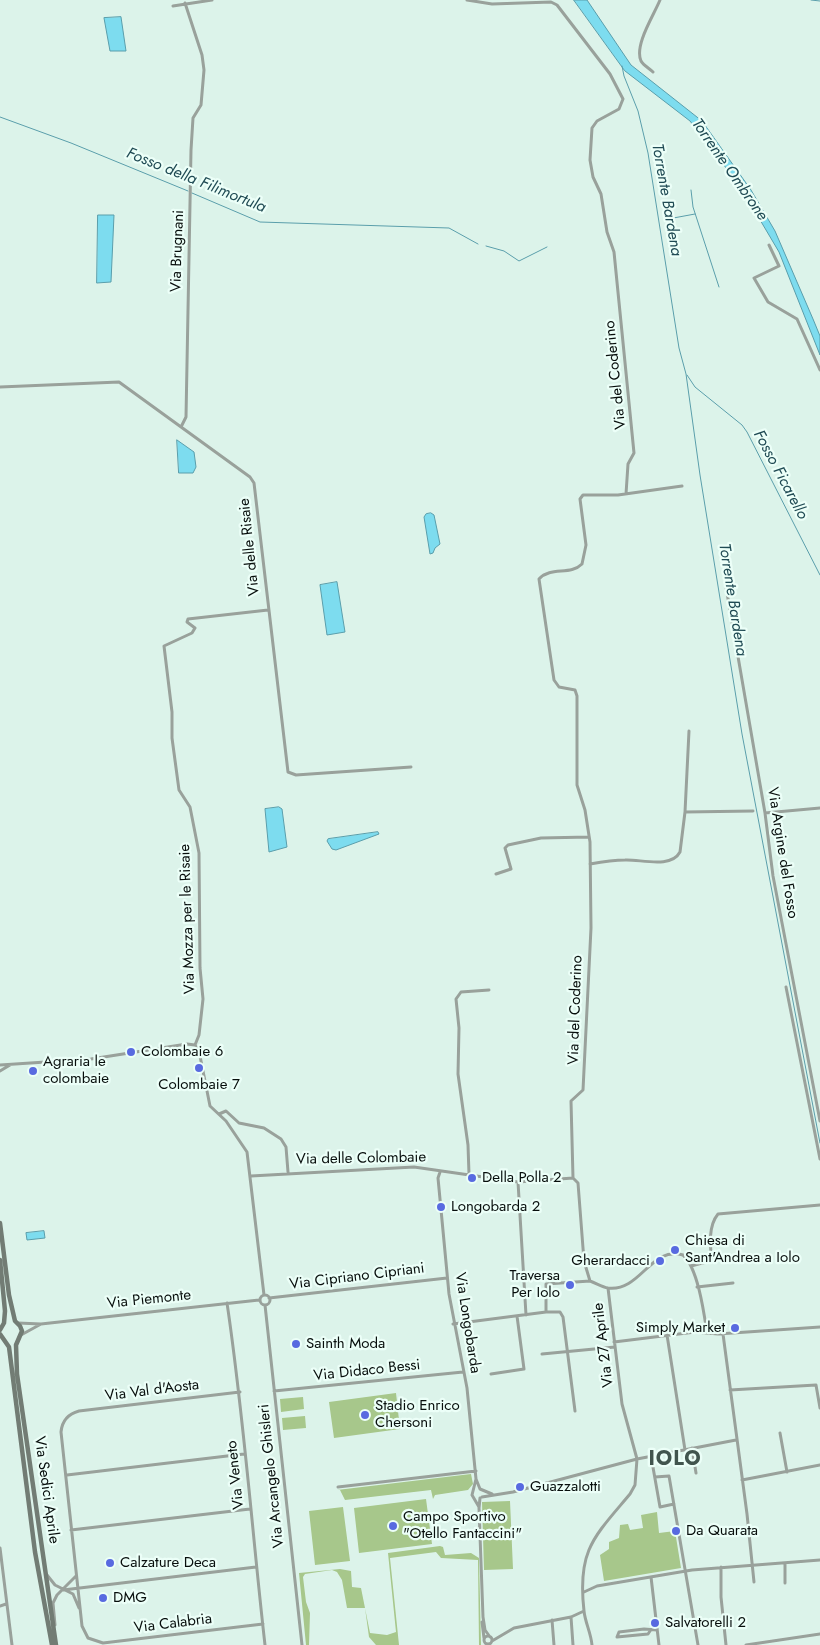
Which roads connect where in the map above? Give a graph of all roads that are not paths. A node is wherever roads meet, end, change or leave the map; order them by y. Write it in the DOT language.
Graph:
graph roads {
  1 [pos="212,0"];
  2 [pos="467,0"];
  3 [pos="660,0"];
  4 [pos="185,3"];
  5 [pos="173,6"];
  6 [pos="653,72"];
  7 [pos="769,245"];
  8 [pos="820,370"];
  9 [pos="0,387"];
  10 [pos="181,427"];
  11 [pos="682,486"];
  12 [pos="626,494"];
  13 [pos="726,587"];
  14 [pos="268,610"];
  15 [pos="689,731"];
  16 [pos="411,767"];
  17 [pos="820,808"];
  18 [pos="753,810"];
  19 [pos="685,812"];
  20 [pos="765,813"];
  21 [pos="590,837"];
  22 [pos="590,864"];
  23 [pos="496,874"];
  24 [pos="786,987"];
  25 [pos="489,990"];
  26 [pos="195,1045"];
  27 [pos="12,1063"];
  28 [pos="0,1065"];
  29 [pos="0,1071"];
  30 [pos="219,1114"];
  31 [pos="820,1121"];
  32 [pos="820,1159"];
  33 [pos="288,1172"];
  34 [pos="440,1172"];
  35 [pos="469,1174"];
  36 [pos="251,1176"];
  37 [pos="573,1178"];
  38 [pos="518,1182"];
  39 [pos="820,1205"];
  40 [pos="0,1223"];
  41 [pos="729,1256"];
  42 [pos="0,1260"];
  43 [pos="712,1261"];
  44 [pos="691,1266"];
  45 [pos="447,1278"];
  46 [pos="590,1281"];
  47 [pos="733,1283"];
  48 [pos="697,1287"];
  49 [pos="608,1288"];
  50 [pos="264,1295"];
  51 [pos="270,1298"];
  52 [pos="259,1300"];
  53 [pos="227,1303"];
  54 [pos="265,1305"];
  55 [pos="546,1312"];
  56 [pos="526,1315"];
  57 [pos="517,1316"];
  58 [pos="16,1322"];
  59 [pos="4,1323"];
  60 [pos="41,1324"];
  61 [pos="453,1324"];
  62 [pos="820,1328"];
  63 [pos="0,1329"];
  64 [pos="707,1333"];
  65 [pos="0,1334"];
  66 [pos="724,1334"];
  67 [pos="667,1335"];
  68 [pos="20,1337"];
  69 [pos="7,1342"];
  70 [pos="614,1342"];
  71 [pos="615,1347"];
  72 [pos="568,1350"];
  73 [pos="542,1354"];
  74 [pos="462,1372"];
  75 [pos="491,1374"];
  76 [pos="730,1390"];
  77 [pos="274,1391"];
  78 [pos="240,1392"];
  79 [pos="820,1408"];
  80 [pos="575,1411"];
  81 [pos="780,1432"];
  82 [pos="736,1440"];
  83 [pos="692,1448"];
  84 [pos="685,1450"];
  85 [pos="244,1454"];
  86 [pos="651,1456"];
  87 [pos="637,1459"];
  88 [pos="820,1465"];
  89 [pos="476,1470"];
  90 [pos="787,1472"];
  91 [pos="696,1473"];
  92 [pos="67,1475"];
  93 [pos="655,1477"];
  94 [pos="476,1479"];
  95 [pos="742,1480"];
  96 [pos="338,1487"];
  97 [pos="473,1490"];
  98 [pos="481,1490"];
  99 [pos="492,1494"];
  100 [pos="481,1498"];
  101 [pos="475,1499"];
  102 [pos="674,1504"];
  103 [pos="479,1508"];
  104 [pos="250,1509"];
  105 [pos="71,1530"];
  106 [pos="0,1548"];
  107 [pos="820,1560"];
  108 [pos="753,1564"];
  109 [pos="785,1564"];
  110 [pos="721,1566"];
  111 [pos="256,1567"];
  112 [pos="44,1570"];
  113 [pos="685,1571"];
  114 [pos="76,1576"];
  115 [pos="651,1577"];
  116 [pos="754,1582"];
  117 [pos="784,1583"];
  118 [pos="78,1588"];
  119 [pos="63,1590"];
  120 [pos="584,1592"];
  121 [pos="6,1604"];
  122 [pos="0,1606"];
  123 [pos="584,1611"];
  124 [pos="81,1614"];
  125 [pos="483,1617"];
  126 [pos="571,1617"];
  127 [pos="552,1620"];
  128 [pos="263,1624"];
  129 [pos="53,1630"];
  130 [pos="634,1630"];
  131 [pos="657,1630"];
  132 [pos="650,1631"];
  133 [pos="820,1634"];
  134 [pos="490,1636"];
  135 [pos="635,1636"];
  136 [pos="484,1642"];
  137 [pos="491,1643"];
  138 [pos="12,1645"];
  139 [pos="52,1645"];
  140 [pos="56,1645"];
  141 [pos="265,1645"];
  142 [pos="302,1645"];
  143 [pos="554,1645"];
  144 [pos="573,1645"];
  145 [pos="592,1645"];
  146 [pos="659,1645"];
  147 [pos="698,1645"];
  148 [pos="726,1645"];
  149 [pos="746,1645"];
  1 -- 4 [label="street"];
  2 -- 12 [label="street, Via del Coderino"];
  3 -- 6 [label="street"];
  4 -- 5 [label="street"];
  4 -- 10 [label="street, Via Brugnani"];
  7 -- 8 [label="street"];
  9 -- 10 [label="street, Via delle Risaie"];
  10 -- 14 [label="street, Via delle Risaie"];
  11 -- 12 [label="street"];
  12 -- 21 [label="street, Via del Coderino"];
  13 -- 20 [label="street, Via Argine del Fosso"];
  14 -- 16 [label="street, Via delle Risaie"];
  14 -- 26 [label="street, Via Mozza per le Risaie"];
  15 -- 19 [label="street"];
  17 -- 20 [label="street"];
  18 -- 19 [label="street"];
  19 -- 22 [label="street"];
  20 -- 31 [label="street, Via Argine del Fosso"];
  21 -- 22 [label="street, Via del Coderino"];
  21 -- 23 [label="street"];
  22 -- 37 [label="street, Via del Coderino"];
  24 -- 32 [label="street"];
  25 -- 35 [label="street"];
  26 -- 27 [label="street"];
  26 -- 30 [label="street"];
  27 -- 28 [label="street"];
  27 -- 29 [label="street"];
  30 -- 33 [label="street, Via delle Colombaie"];
  30 -- 36 [label="street"];
  33 -- 34 [label="street, Via delle Colombaie"];
  33 -- 36 [label="street"];
  34 -- 35 [label="street, Via delle Colombaie"];
  34 -- 45 [label="street, Via Longobarda"];
  35 -- 38 [label="street, Via delle Colombaie"];
  36 -- 50 [label="street"];
  37 -- 38 [label="street, Via delle Colombaie"];
  37 -- 46 [label="street, Via del Coderino"];
  38 -- 56 [label="street"];
  39 -- 43 [label="street"];
  40 -- 58 [label="main road, Via Sedici Aprile"];
  41 -- 43 [label="street"];
  42 -- 59 [label="main road"];
  43 -- 44 [label="street"];
  44 -- 48 [label="street"];
  44 -- 49 [label="street"];
  45 -- 51 [label="street, Via Cipriano Cipriani"];
  45 -- 61 [label="street, Via Longobarda"];
  46 -- 49 [label="street"];
  46 -- 55 [label="street"];
  47 -- 48 [label="street"];
  48 -- 64 [label="street"];
  49 -- 70 [label="street, Via 27 Aprile"];
  50 -- 51 [label="street"];
  50 -- 52 [label="street"];
  51 -- 54 [label="street"];
  52 -- 53 [label="street, Via Piemonte"];
  52 -- 54 [label="street"];
  53 -- 60 [label="street, Via Piemonte"];
  53 -- 78 [label="street, Via Veneto"];
  54 -- 77 [label="street, Via Arcangelo Ghisleri"];
  55 -- 56 [label="street"];
  55 -- 72 [label="street"];
  56 -- 57 [label="street"];
  57 -- 61 [label="street"];
  57 -- 75 [label="street"];
  58 -- 59 [label="main road"];
  58 -- 60 [label="street, Via Piemonte"];
  58 -- 68 [label="main road, Via Sedici Aprile"];
  59 -- 63 [label="main road"];
  60 -- 68 [label="street, Via Piemonte"];
  61 -- 74 [label="street, Via Longobarda"];
  62 -- 66 [label="street"];
  64 -- 66 [label="street"];
  64 -- 67 [label="street"];
  65 -- 69 [label="main road"];
  66 -- 76 [label="street"];
  67 -- 70 [label="street"];
  67 -- 84 [label="street"];
  68 -- 69 [label="main road"];
  68 -- 112 [label="main road, Via Sedici Aprile"];
  69 -- 139 [label="main road, Via Sedici Aprile"];
  70 -- 71 [label="street, Via 27 Aprile"];
  71 -- 72 [label="street"];
  71 -- 87 [label="street, Via 27 Aprile"];
  72 -- 73 [label="street"];
  72 -- 80 [label="street"];
  74 -- 77 [label="street, Via Didaco Bessi"];
  74 -- 89 [label="street, Via Longobarda"];
  76 -- 79 [label="street"];
  76 -- 82 [label="street"];
  77 -- 142 [label="street, Via Arcangelo Ghisleri"];
  78 -- 85 [label="street, Via Veneto"];
  78 -- 92 [label="street, Via Val d'Aosta"];
  81 -- 90 [label="street"];
  82 -- 83 [label="street"];
  82 -- 95 [label="street"];
  83 -- 84 [label="street"];
  83 -- 91 [label="street"];
  84 -- 86 [label="street"];
  85 -- 92 [label="street"];
  85 -- 104 [label="street, Via Veneto"];
  86 -- 87 [label="street"];
  86 -- 93 [label="street"];
  87 -- 99 [label="street"];
  87 -- 120 [label="street, Via 27 Aprile"];
  88 -- 90 [label="street"];
  89 -- 94 [label="street, Via Longobarda"];
  89 -- 96 [label="street"];
  90 -- 95 [label="street"];
  92 -- 105 [label="street"];
  93 -- 102 [label="street"];
  93 -- 102 [label="street"];
  94 -- 97 [label="street, Via Longobarda"];
  94 -- 98 [label="street, Via Longobarda"];
  95 -- 108 [label="street"];
  97 -- 98 [label="street"];
  97 -- 101 [label="street, Via Longobarda"];
  98 -- 99 [label="street"];
  98 -- 100 [label="street, Via Longobarda"];
  99 -- 100 [label="street"];
  100 -- 101 [label="street"];
  100 -- 103 [label="street, Via Longobarda"];
  101 -- 103 [label="street, Via Longobarda"];
  102 -- 113 [label="street"];
  103 -- 125 [label="street"];
  104 -- 105 [label="street"];
  104 -- 111 [label="street, Via Veneto"];
  105 -- 114 [label="street"];
  106 -- 121 [label="street"];
  107 -- 109 [label="street"];
  108 -- 109 [label="street"];
  108 -- 110 [label="street"];
  108 -- 116 [label="street"];
  109 -- 117 [label="street"];
  110 -- 113 [label="street"];
  110 -- 148 [label="street"];
  111 -- 118 [label="street"];
  111 -- 128 [label="street, Via Veneto"];
  112 -- 119 [label="street"];
  112 -- 129 [label="main road, Via Sedici Aprile"];
  113 -- 115 [label="street"];
  113 -- 147 [label="street"];
  114 -- 118 [label="street"];
  114 -- 119 [label="street"];
  115 -- 120 [label="street"];
  115 -- 131 [label="street"];
  118 -- 119 [label="street"];
  118 -- 124 [label="street"];
  119 -- 124 [label="street"];
  119 -- 129 [label="street"];
  120 -- 123 [label="street, Via 27 Aprile"];
  121 -- 122 [label="street"];
  121 -- 138 [label="street"];
  123 -- 126 [label="street"];
  123 -- 145 [label="street, Via 27 Aprile"];
  124 -- 128 [label="street, Via Calabria"];
  125 -- 134 [label="street"];
  125 -- 136 [label="street"];
  126 -- 127 [label="street"];
  126 -- 144 [label="street"];
  127 -- 137 [label="street"];
  127 -- 143 [label="street"];
  128 -- 141 [label="street, Via Veneto"];
  129 -- 140 [label="main road, Via Sedici Aprile"];
  130 -- 132 [label="street"];
  130 -- 135 [label="street"];
  130 -- 135 [label="street"];
  131 -- 132 [label="street"];
  131 -- 146 [label="street"];
  132 -- 135 [label="street"];
  133 -- 149 [label="street"];
  134 -- 136 [label="street"];
  134 -- 137 [label="street"];
  136 -- 137 [label="street"];
}
